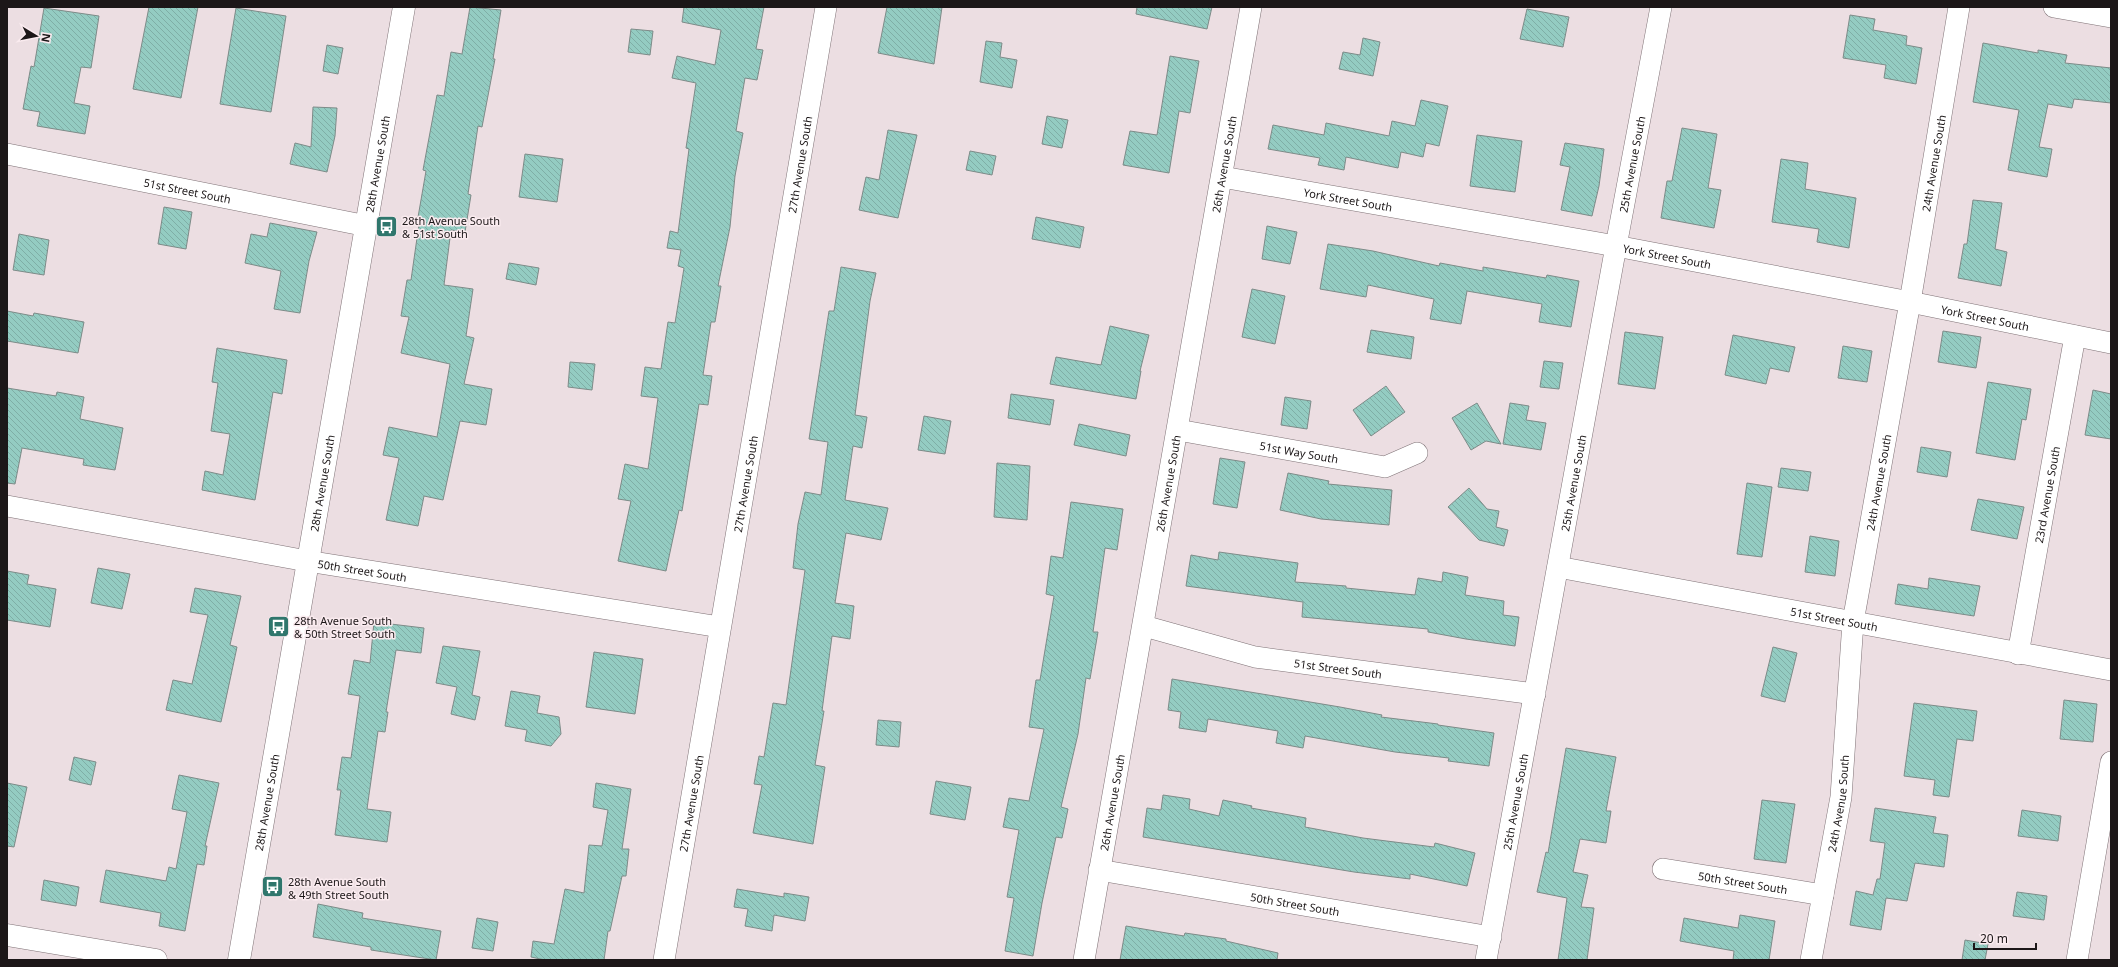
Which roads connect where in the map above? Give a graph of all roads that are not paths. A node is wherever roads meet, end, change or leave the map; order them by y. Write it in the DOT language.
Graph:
graph roads {
  1 [pos="404,7"];
  2 [pos="826,7"];
  3 [pos="1251,7"];
  4 [pos="1661,7"];
  5 [pos="1959,7"];
  6 [pos="2054,7"];
  7 [pos="2110,14"];
  8 [pos="7,154"];
  9 [pos="1222,177"];
  10 [pos="367,226"];
  11 [pos="1616,246"];
  12 [pos="1910,302"];
  13 [pos="2075,336"];
  14 [pos="2111,343"];
  15 [pos="1178,430"];
  16 [pos="1417,453"];
  17 [pos="7,506"];
  18 [pos="307,561"];
  19 [pos="1558,567"];
  20 [pos="1853,622"];
  21 [pos="1144,626"];
  22 [pos="720,627"];
  23 [pos="2018,654"];
  24 [pos="2111,670"];
  25 [pos="1535,694"];
  26 [pos="2111,762"];
  27 [pos="1663,869"];
  28 [pos="1099,870"];
  29 [pos="1823,896"];
  30 [pos="7,935"];
  31 [pos="1491,937"];
  32 [pos="156,960"];
  33 [pos="239,960"];
  34 [pos="664,960"];
  35 [pos="1084,960"];
  36 [pos="1486,960"];
  37 [pos="1812,960"];
  38 [pos="2077,960"];
  1 -- 10 [label="street, 28th Avenue South"];
  2 -- 22 [label="street, 27th Avenue South"];
  3 -- 9 [label="street, 26th Avenue South"];
  4 -- 11 [label="street, 25th Avenue South"];
  5 -- 12 [label="street, 24th Avenue South"];
  6 -- 7 [label="street"];
  8 -- 10 [label="street, 51st Street South"];
  9 -- 11 [label="street, York Street South"];
  9 -- 15 [label="street, 26th Avenue South"];
  10 -- 18 [label="street, 28th Avenue South"];
  11 -- 12 [label="street, York Street South"];
  11 -- 19 [label="street, 25th Avenue South"];
  12 -- 13 [label="street, York Street South"];
  12 -- 20 [label="street, 24th Avenue South"];
  13 -- 14 [label="street, York Street South"];
  13 -- 23 [label="street, 23rd Avenue South"];
  15 -- 16 [label="street, 51st Way South"];
  15 -- 21 [label="street, 26th Avenue South"];
  17 -- 18 [label="street, 50th Street South"];
  18 -- 22 [label="street, 50th Street South"];
  18 -- 33 [label="street, 28th Avenue South"];
  19 -- 20 [label="street, 51st Street South"];
  19 -- 25 [label="street, 25th Avenue South"];
  20 -- 23 [label="street, 51st Street South"];
  20 -- 29 [label="street, 24th Avenue South"];
  21 -- 25 [label="street, 51st Street South"];
  21 -- 28 [label="street, 26th Avenue South"];
  22 -- 34 [label="street, 27th Avenue South"];
  23 -- 24 [label="street, 51st Street South"];
  25 -- 31 [label="street, 25th Avenue South"];
  26 -- 38 [label="street"];
  27 -- 29 [label="street, 50th Street South"];
  28 -- 31 [label="street, 50th Street South"];
  28 -- 35 [label="street, 26th Avenue South"];
  29 -- 37 [label="street, 24th Avenue South"];
  30 -- 32 [label="street"];
  31 -- 36 [label="street, 25th Avenue South"];
}
